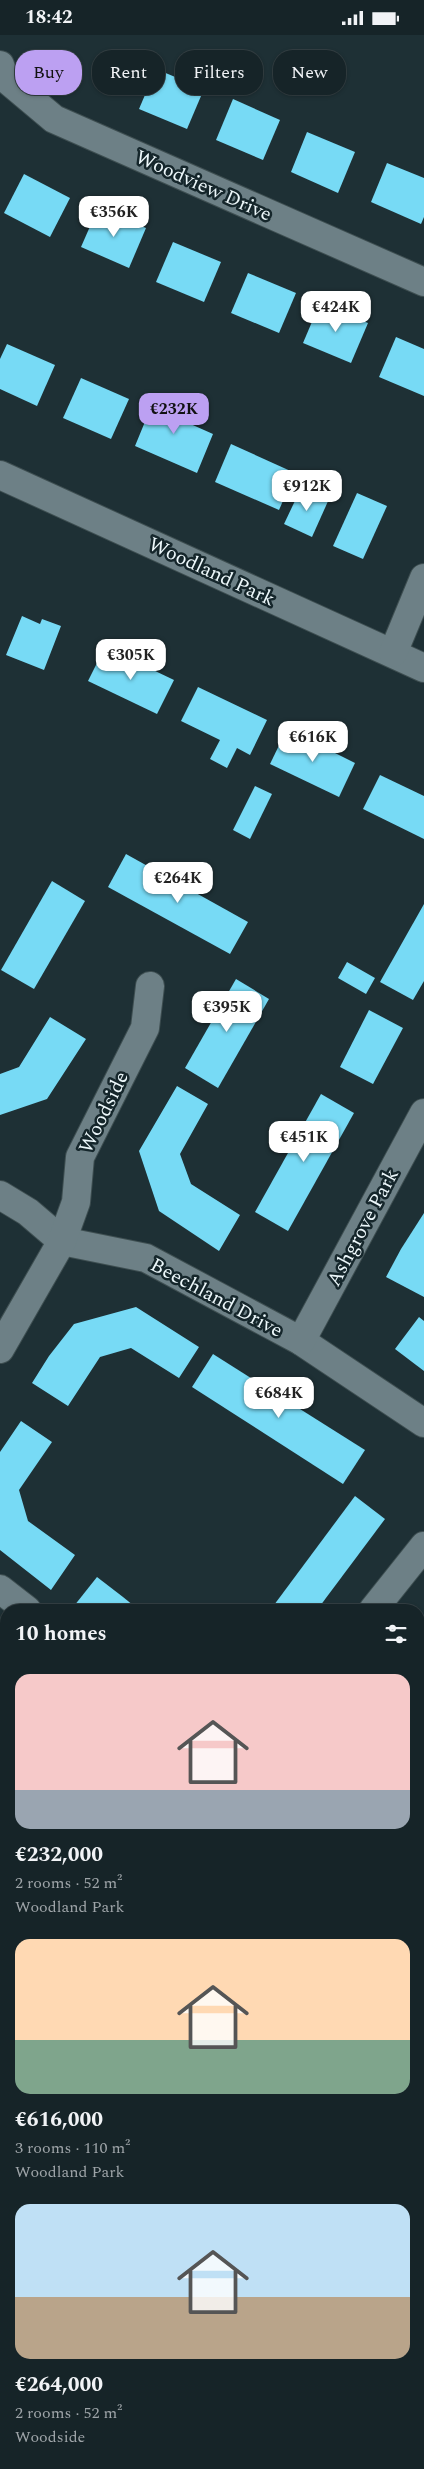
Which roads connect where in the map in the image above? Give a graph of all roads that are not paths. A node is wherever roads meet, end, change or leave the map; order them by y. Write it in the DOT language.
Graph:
graph roads {
  1 [pos="0,65"];
  2 [pos="424,282"];
  3 [pos="0,475"];
  4 [pos="424,578"];
  5 [pos="393,653"];
  6 [pos="424,669"];
  7 [pos="150,986"];
  8 [pos="424,1113"];
  9 [pos="0,1195"];
  10 [pos="62,1241"];
  11 [pos="301,1341"];
  12 [pos="0,1349"];
  13 [pos="424,1423"];
  14 [pos="424,1546"];
  15 [pos="0,1589"];
  16 [pos="19,1604"];
  17 [pos="378,1604"];
  1 -- 2 [label="street, Woodview Drive"];
  3 -- 5 [label="street, Woodland Park"];
  4 -- 5 [label="street"];
  5 -- 6 [label="street, Woodland Park"];
  7 -- 10 [label="street, Woodside"];
  8 -- 11 [label="street, Ashgrove Park"];
  9 -- 10 [label="street, Beechland Drive"];
  10 -- 11 [label="street, Beechland Drive"];
  10 -- 12 [label="street, Woodside"];
  11 -- 13 [label="street, Beechland Drive"];
  14 -- 17 [label="street"];
  15 -- 16 [label="street"];
}
